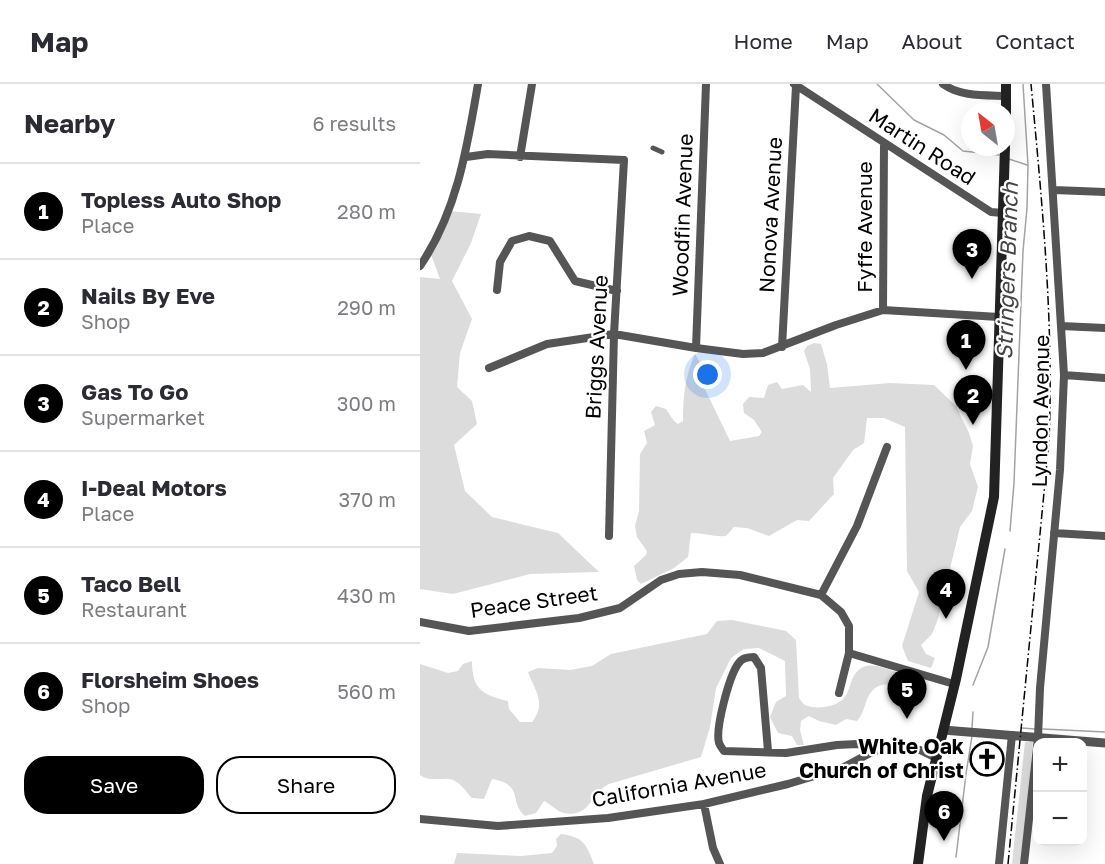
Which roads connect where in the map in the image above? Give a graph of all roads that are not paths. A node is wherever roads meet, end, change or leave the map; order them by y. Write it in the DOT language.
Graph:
graph roads {
  1 [pos="478,84"];
  2 [pos="532,84"];
  3 [pos="706,84"];
  4 [pos="943,84"];
  5 [pos="1006,84"];
  6 [pos="1046,84"];
  7 [pos="795,85"];
  8 [pos="1007,96"];
  9 [pos="1007,102"];
  10 [pos="884,144"];
  11 [pos="653,148"];
  12 [pos="662,152"];
  13 [pos="1005,156"];
  14 [pos="466,157"];
  15 [pos="520,157"];
  16 [pos="1054,190"];
  17 [pos="1105,192"];
  18 [pos="1003,213"];
  19 [pos="420,266"];
  20 [pos="498,290"];
  21 [pos="617,291"];
  22 [pos="883,310"];
  23 [pos="999,317"];
  24 [pos="1061,326"];
  25 [pos="1105,328"];
  26 [pos="614,334"];
  27 [pos="782,347"];
  28 [pos="696,348"];
  29 [pos="489,368"];
  30 [pos="1064,375"];
  31 [pos="1105,378"];
  32 [pos="887,447"];
  33 [pos="1054,532"];
  34 [pos="609,536"];
  35 [pos="1105,536"];
  36 [pos="821,595"];
  37 [pos="420,622"];
  38 [pos="849,653"];
  39 [pos="954,684"];
  40 [pos="839,693"];
  41 [pos="943,730"];
  42 [pos="1012,735"];
  43 [pos="1038,738"];
  44 [pos="1087,742"];
  45 [pos="1105,743"];
  46 [pos="879,749"];
  47 [pos="768,751"];
  48 [pos="936,758"];
  49 [pos="1033,783"];
  50 [pos="704,804"];
  51 [pos="420,819"];
  52 [pos="720,864"];
  53 [pos="918,864"];
  54 [pos="999,864"];
  55 [pos="1024,864"];
  1 -- 14 [label="street"];
  2 -- 15 [label="street"];
  3 -- 28 [label="street, Woodfin Avenue"];
  4 -- 8 [label="street"];
  5 -- 8 [label="main road"];
  6 -- 16 [label="street, Lyndon Avenue"];
  7 -- 10 [label="street, Martin Road"];
  7 -- 27 [label="street, Nonova Avenue"];
  8 -- 9 [label="main road"];
  10 -- 18 [label="street, Martin Road"];
  10 -- 22 [label="street, Fyffe Avenue"];
  11 -- 12 [label="street"];
  13 -- 18 [label="main road"];
  14 -- 15 [label="street"];
  14 -- 19 [label="street"];
  15 -- 21 [label="street, Briggs Avenue"];
  16 -- 17 [label="street"];
  16 -- 24 [label="street, Lyndon Avenue"];
  18 -- 23 [label="main road"];
  20 -- 21 [label="street"];
  21 -- 26 [label="street, Briggs Avenue"];
  22 -- 23 [label="street"];
  22 -- 27 [label="street"];
  23 -- 39 [label="main road"];
  24 -- 25 [label="street"];
  24 -- 30 [label="street, Lyndon Avenue"];
  26 -- 28 [label="street"];
  26 -- 29 [label="street"];
  26 -- 34 [label="street, Briggs Avenue"];
  27 -- 28 [label="street"];
  30 -- 31 [label="street"];
  30 -- 33 [label="street, Lyndon Avenue"];
  32 -- 36 [label="street"];
  33 -- 35 [label="street"];
  33 -- 43 [label="street, Lyndon Avenue"];
  36 -- 37 [label="street, Peace Street"];
  36 -- 38 [label="street, Peace Street"];
  38 -- 39 [label="street"];
  38 -- 40 [label="street, Peace Street"];
  39 -- 41 [label="main road"];
  41 -- 42 [label="street"];
  41 -- 48 [label="main road"];
  42 -- 43 [label="street"];
  42 -- 54 [label="street"];
  44 -- 45 [label="street"];
  46 -- 47 [label="street"];
  46 -- 48 [label="street, California Avenue"];
  46 -- 50 [label="street, California Avenue"];
  47 -- 47 [label="street"];
  48 -- 53 [label="main road"];
  49 -- 55 [label="street, Lyndon Avenue"];
  50 -- 51 [label="street, California Avenue"];
  50 -- 52 [label="street"];
}
